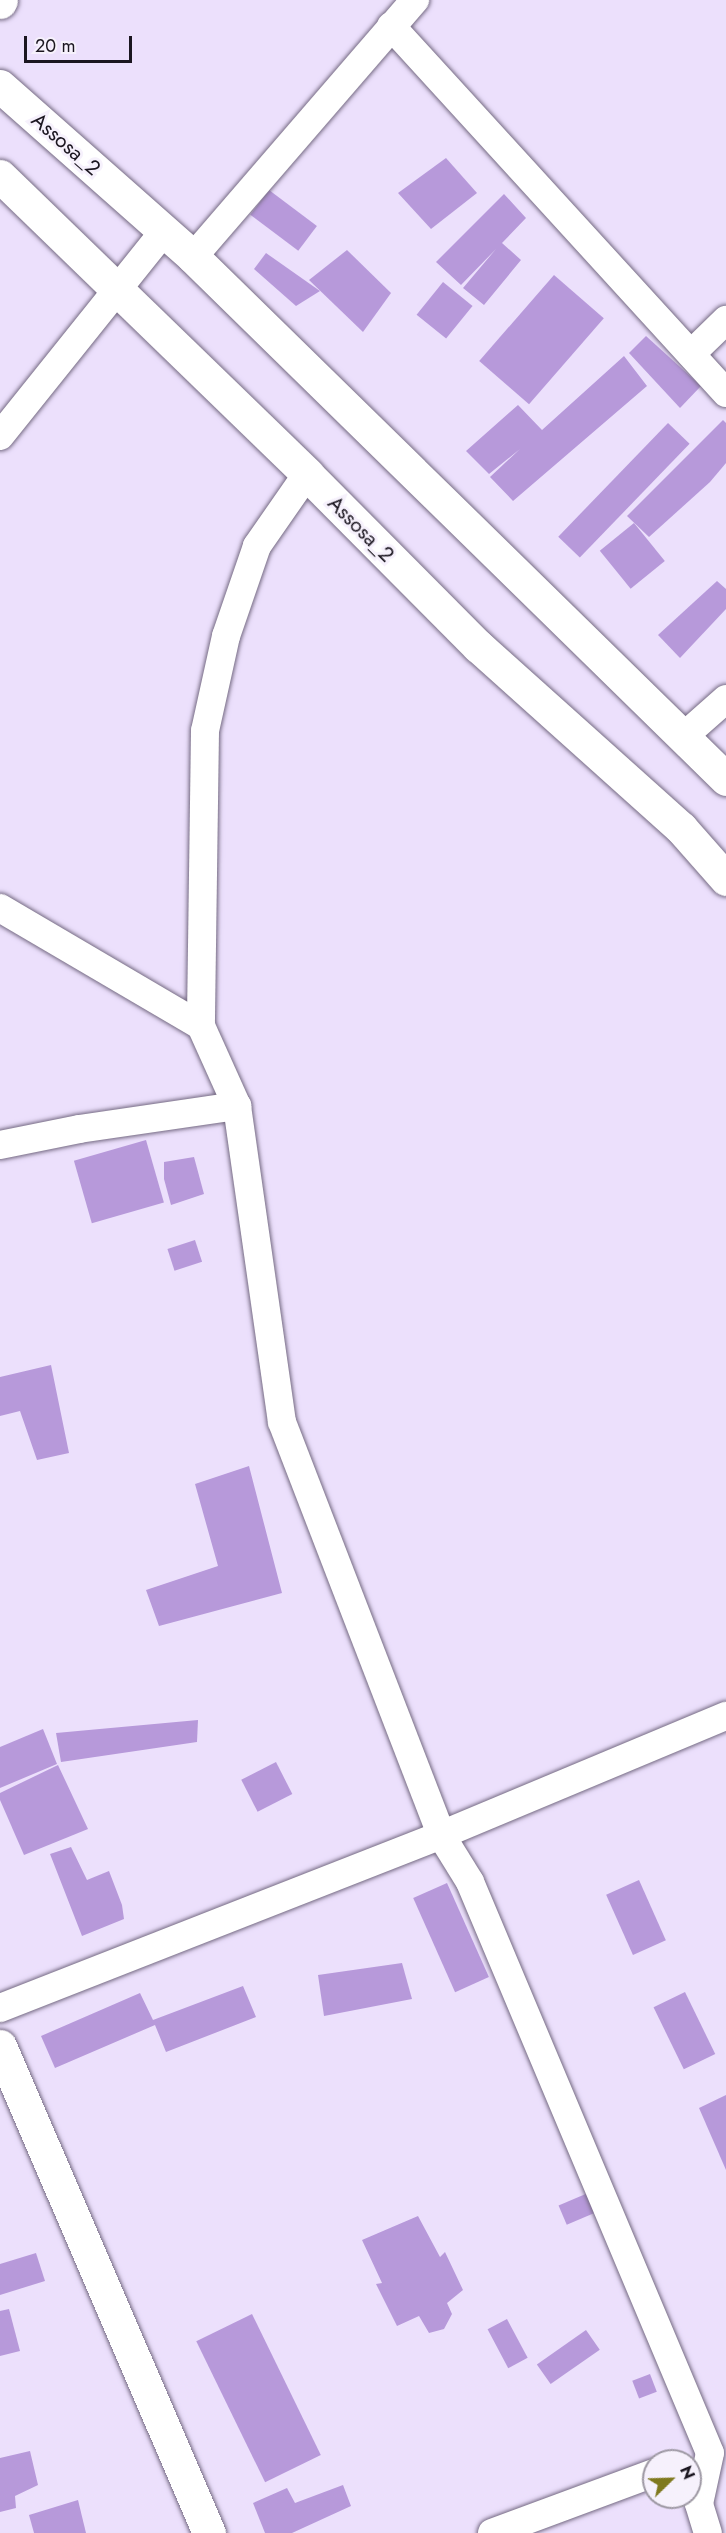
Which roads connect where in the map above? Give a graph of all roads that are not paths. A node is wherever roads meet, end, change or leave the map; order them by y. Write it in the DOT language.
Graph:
graph roads {
  1 [pos="415,0"];
  2 [pos="391,26"];
  3 [pos="0,86"];
  4 [pos="0,176"];
  5 [pos="164,231"];
  6 [pos="193,257"];
  7 [pos="116,289"];
  8 [pos="726,320"];
  9 [pos="691,354"];
  10 [pos="726,393"];
  11 [pos="0,436"];
  12 [pos="306,474"];
  13 [pos="726,699"];
  14 [pos="684,735"];
  15 [pos="726,779"];
  16 [pos="726,879"];
  17 [pos="0,908"];
  18 [pos="201,1026"];
  19 [pos="237,1106"];
  20 [pos="0,1144"];
  21 [pos="726,1716"];
  22 [pos="441,1835"];
  23 [pos="0,2008"];
  24 [pos="0,2046"];
  25 [pos="708,2453"];
  26 [pos="642,2477"];
  27 [pos="209,2533"];
  28 [pos="492,2533"];
  29 [pos="708,2533"];
  1 -- 2 [label="street"];
  2 -- 6 [label="street"];
  2 -- 9 [label="street"];
  3 -- 5 [label="street, Assosa_2"];
  4 -- 7 [label="street, Assosa_2"];
  5 -- 6 [label="street, Assosa_2"];
  5 -- 7 [label="street"];
  6 -- 14 [label="street, Assosa_2"];
  7 -- 11 [label="street"];
  7 -- 12 [label="street, Assosa_2"];
  8 -- 9 [label="street"];
  9 -- 10 [label="street"];
  12 -- 16 [label="street, Assosa_2"];
  12 -- 18 [label="street"];
  13 -- 14 [label="street"];
  14 -- 15 [label="street, Assosa_2"];
  17 -- 18 [label="street"];
  18 -- 19 [label="street"];
  19 -- 20 [label="street"];
  19 -- 22 [label="street"];
  21 -- 22 [label="street"];
  22 -- 23 [label="street"];
  22 -- 25 [label="street"];
  24 -- 27 [label="street"];
  25 -- 29 [label="street"];
  26 -- 28 [label="street"];
}
